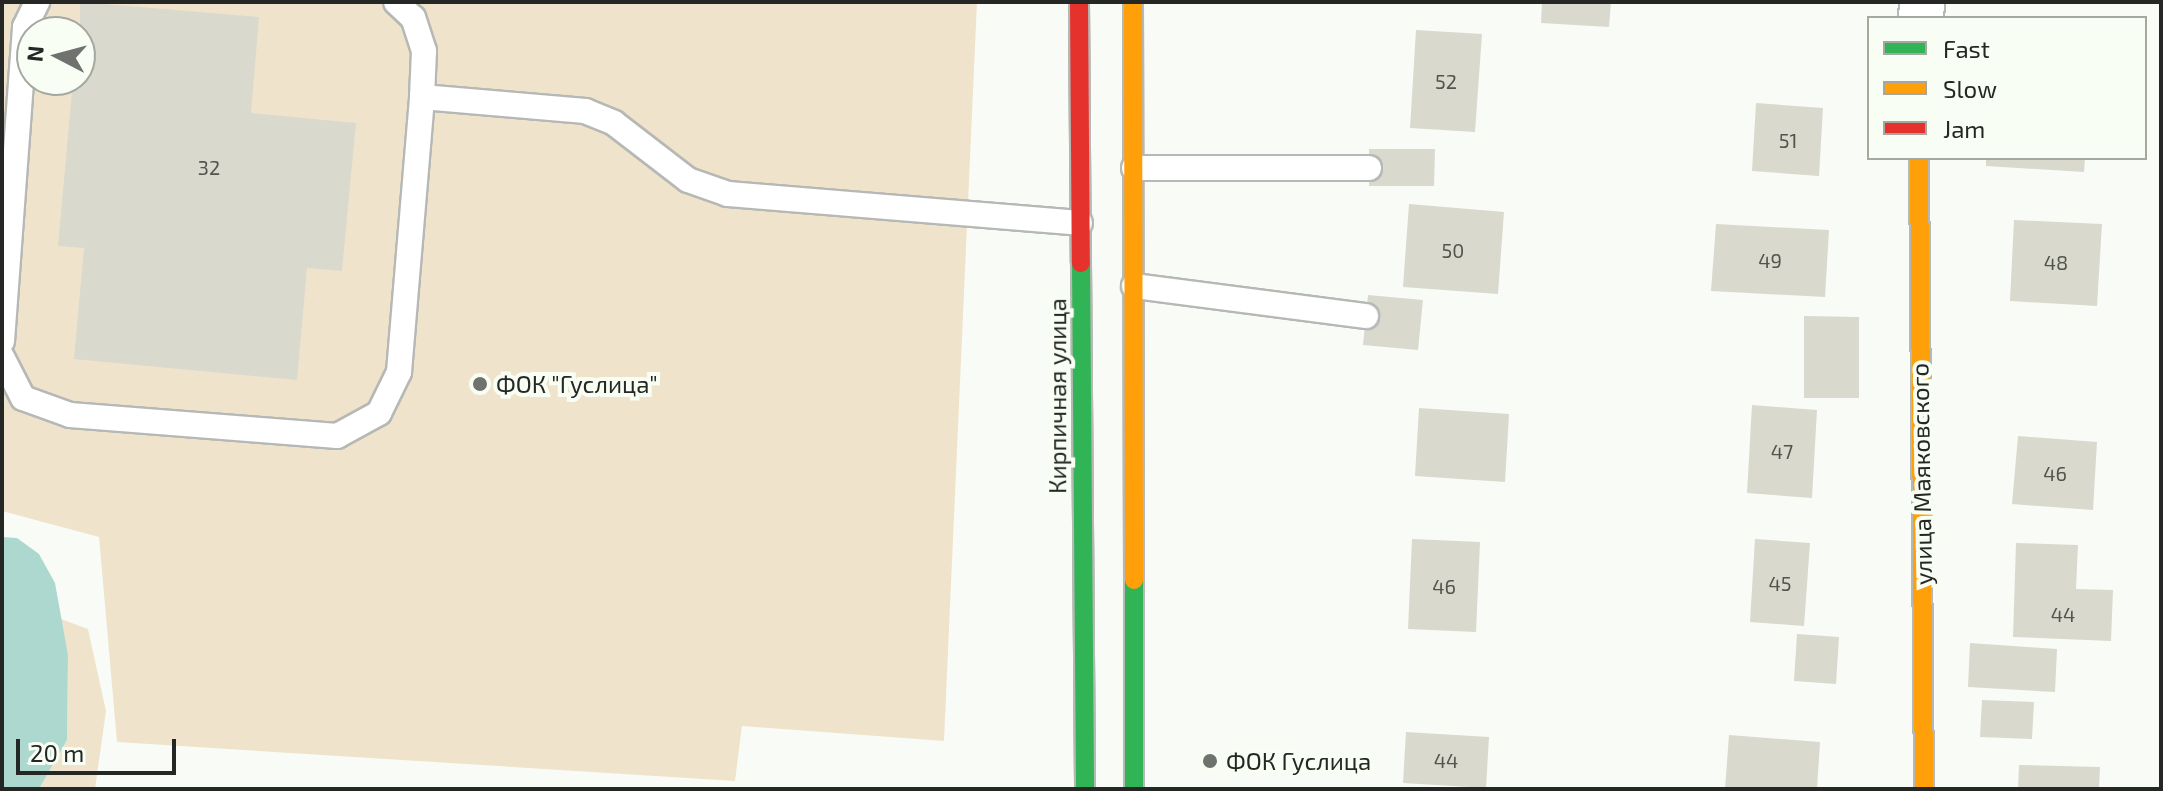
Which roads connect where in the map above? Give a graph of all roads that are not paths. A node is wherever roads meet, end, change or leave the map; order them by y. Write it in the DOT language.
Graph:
graph roads {
  1 [pos="37,2"];
  2 [pos="396,2"];
  3 [pos="1079,2"];
  4 [pos="1133,2"];
  5 [pos="422,97"];
  6 [pos="1919,160"];
  7 [pos="1134,168"];
  8 [pos="1369,168"];
  9 [pos="1080,223"];
  10 [pos="1134,286"];
  11 [pos="1366,316"];
  12 [pos="2,341"];
  13 [pos="2,357"];
  14 [pos="1085,789"];
  15 [pos="1134,789"];
  16 [pos="1924,789"];
  1 -- 12 [label="lane"];
  2 -- 5 [label="lane"];
  3 -- 9 [label="street, Кирпичная улица"];
  4 -- 7 [label="street"];
  5 -- 9 [label="lane"];
  5 -- 13 [label="lane"];
  6 -- 16 [label="street, улица Маяковского"];
  7 -- 8 [label="lane"];
  7 -- 10 [label="street"];
  9 -- 14 [label="street, Кирпичная улица"];
  10 -- 11 [label="lane"];
  10 -- 15 [label="street"];
}
